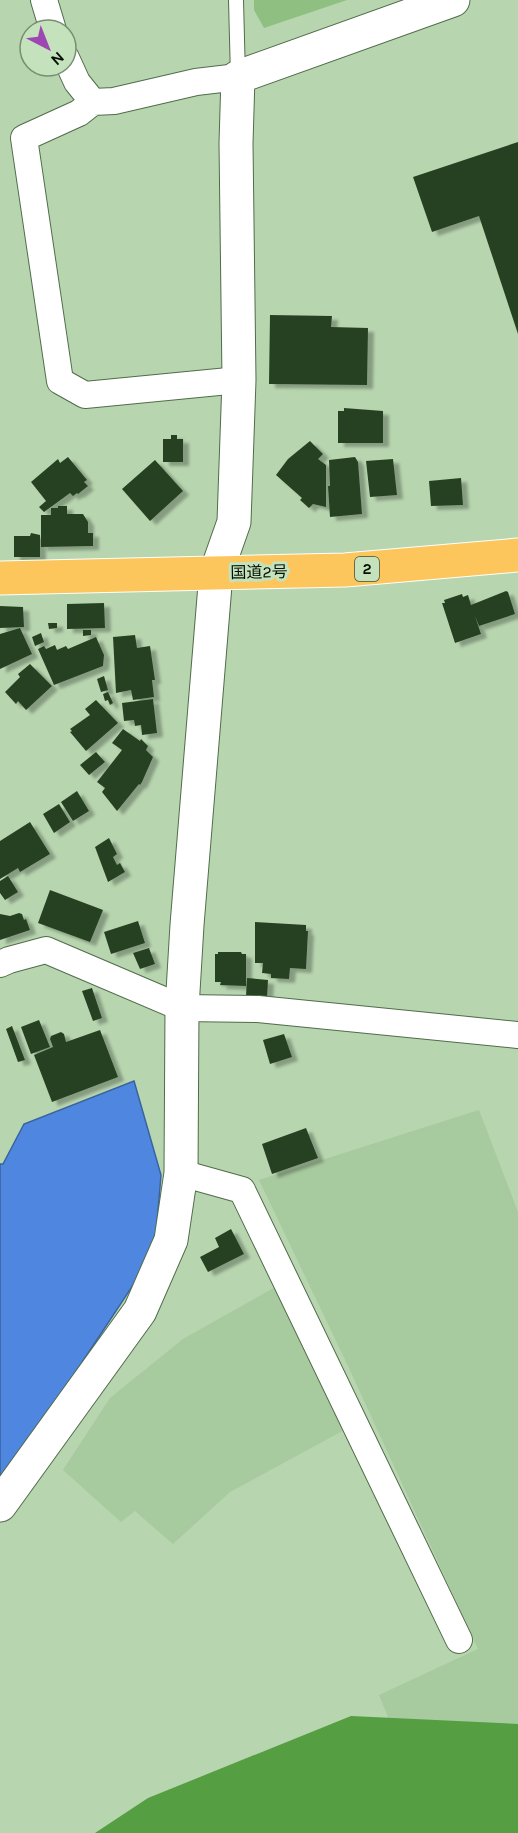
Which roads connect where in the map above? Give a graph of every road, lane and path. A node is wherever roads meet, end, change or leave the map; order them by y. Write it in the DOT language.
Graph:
graph roads {
  1 [pos="44,0"];
  2 [pos="236,0"];
  3 [pos="453,0"];
  4 [pos="49,18"];
  5 [pos="238,77"];
  6 [pos="75,78"];
  7 [pos="93,102"];
  8 [pos="239,380"];
  9 [pos="518,555"];
  10 [pos="216,573"];
  11 [pos="0,578"];
  12 [pos="0,964"];
  13 [pos="182,1008"];
  14 [pos="518,1035"];
  15 [pos="181,1173"];
  16 [pos="0,1505"];
  17 [pos="459,1640"];
  1 -- 4 [label="street"];
  2 -- 5 [label="lane"];
  3 -- 5 [label="street"];
  5 -- 7 [label="street"];
  5 -- 8 [label="street"];
  6 -- 7 [label="street"];
  7 -- 8 [label="street"];
  8 -- 10 [label="street"];
  9 -- 10 [label="highway, 国道2号 / 2"];
  10 -- 11 [label="highway, 国道2号 / 2"];
  10 -- 13 [label="street"];
  12 -- 13 [label="street"];
  13 -- 14 [label="street"];
  13 -- 15 [label="street"];
  15 -- 16 [label="street"];
  15 -- 17 [label="street"];
}
